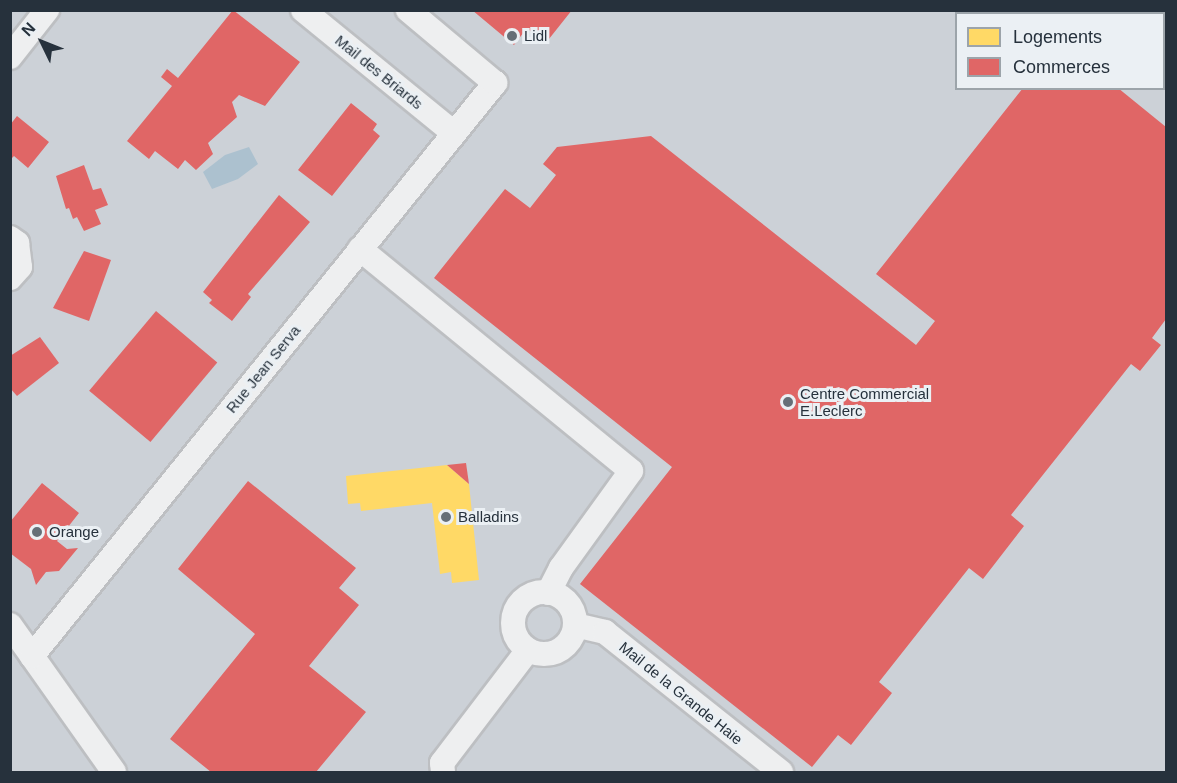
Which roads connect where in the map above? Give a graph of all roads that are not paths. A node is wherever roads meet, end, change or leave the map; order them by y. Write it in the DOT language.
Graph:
graph roads {
  1 [pos="47,10"];
  2 [pos="303,10"];
  3 [pos="408,10"];
  4 [pos="10,57"];
  5 [pos="454,133"];
  6 [pos="10,238"];
  7 [pos="360,249"];
  8 [pos="10,278"];
  9 [pos="548,593"];
  10 [pos="10,625"];
  11 [pos="575,625"];
  12 [pos="528,650"];
  13 [pos="32,656"];
  14 [pos="114,772"];
  15 [pos="443,772"];
  16 [pos="781,772"];
  1 -- 4 [label="street"];
  2 -- 5 [label="street, Mail des Briards"];
  3 -- 5 [label="street, Rue Jean Serva"];
  5 -- 7 [label="street, Rue Jean Serva"];
  6 -- 8 [label="street"];
  7 -- 9 [label="street"];
  7 -- 13 [label="street, Rue Jean Serva"];
  9 -- 11 [label="street"];
  9 -- 12 [label="street"];
  10 -- 13 [label="street"];
  11 -- 12 [label="street"];
  11 -- 16 [label="street, Mail de la Grande Haie"];
  12 -- 15 [label="street"];
  13 -- 14 [label="street"];
}
